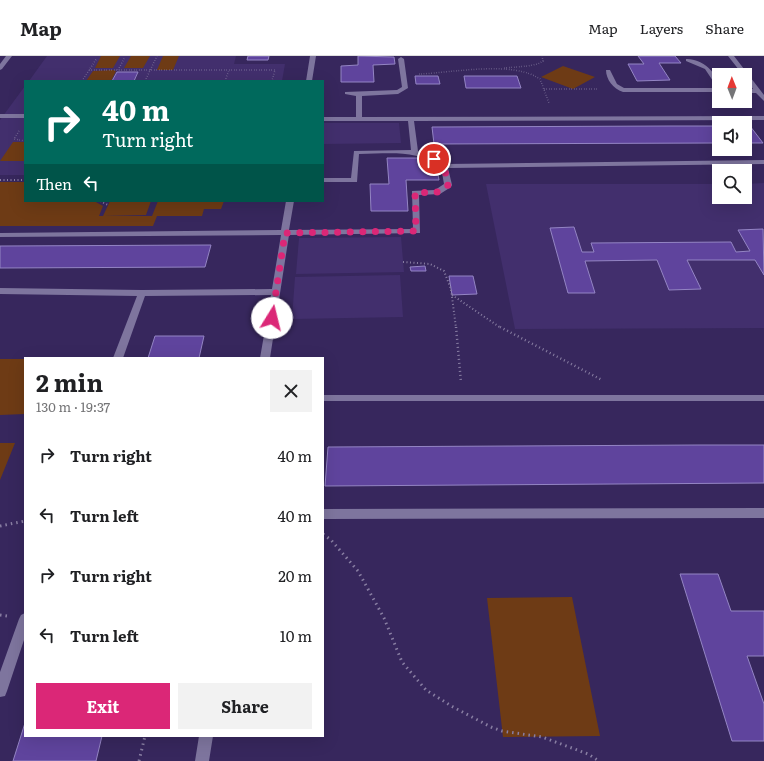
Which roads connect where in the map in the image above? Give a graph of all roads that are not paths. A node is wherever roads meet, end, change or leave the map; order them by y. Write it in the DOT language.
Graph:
graph roads {
  1 [pos="9,56"];
  2 [pos="313,56"];
  3 [pos="731,56"];
  4 [pos="401,58"];
  5 [pos="688,60"];
  6 [pos="0,68"];
  7 [pos="608,71"];
  8 [pos="712,76"];
  9 [pos="309,80"];
  10 [pos="712,90"];
  11 [pos="752,91"];
  12 [pos="758,91"];
  13 [pos="347,94"];
  14 [pos="359,94"];
  15 [pos="764,99"];
  16 [pos="0,116"];
  17 [pos="24,116"];
  18 [pos="764,118"];
  19 [pos="359,119"];
  20 [pos="411,119"];
  21 [pos="324,120"];
  22 [pos="415,152"];
  23 [pos="764,162"];
  24 [pos="444,166"];
  25 [pos="324,180"];
  26 [pos="290,202"];
  27 [pos="285,233"];
  28 [pos="0,235"];
  29 [pos="0,291"];
  30 [pos="276,292"];
  31 [pos="142,293"];
  32 [pos="118,357"];
  33 [pos="265,357"];
  34 [pos="324,398"];
  35 [pos="764,398"];
  36 [pos="764,513"];
  37 [pos="324,514"];
  38 [pos="24,622"];
  39 [pos="0,691"];
  40 [pos="206,737"];
  41 [pos="202,761"];
  1 -- 6 [label="street"];
  2 -- 9 [label="street"];
  3 -- 12 [label="street"];
  4 -- 14 [label="street"];
  5 -- 8 [label="street"];
  7 -- 10 [label="street"];
  11 -- 12 [label="street"];
  12 -- 15 [label="street"];
  13 -- 14 [label="street"];
  14 -- 19 [label="street"];
  16 -- 17 [label="street"];
  18 -- 20 [label="street"];
  19 -- 20 [label="street"];
  19 -- 21 [label="street"];
  20 -- 22 [label="street"];
  22 -- 24 [label="street"];
  22 -- 25 [label="street"];
  23 -- 24 [label="street"];
  24 -- 27 [label="street"];
  26 -- 27 [label="street"];
  27 -- 28 [label="street"];
  27 -- 30 [label="street"];
  29 -- 31 [label="street"];
  30 -- 31 [label="street"];
  30 -- 33 [label="street"];
  31 -- 32 [label="street"];
  34 -- 35 [label="street"];
  36 -- 37 [label="street"];
  38 -- 39 [label="street"];
  40 -- 41 [label="street"];
}
